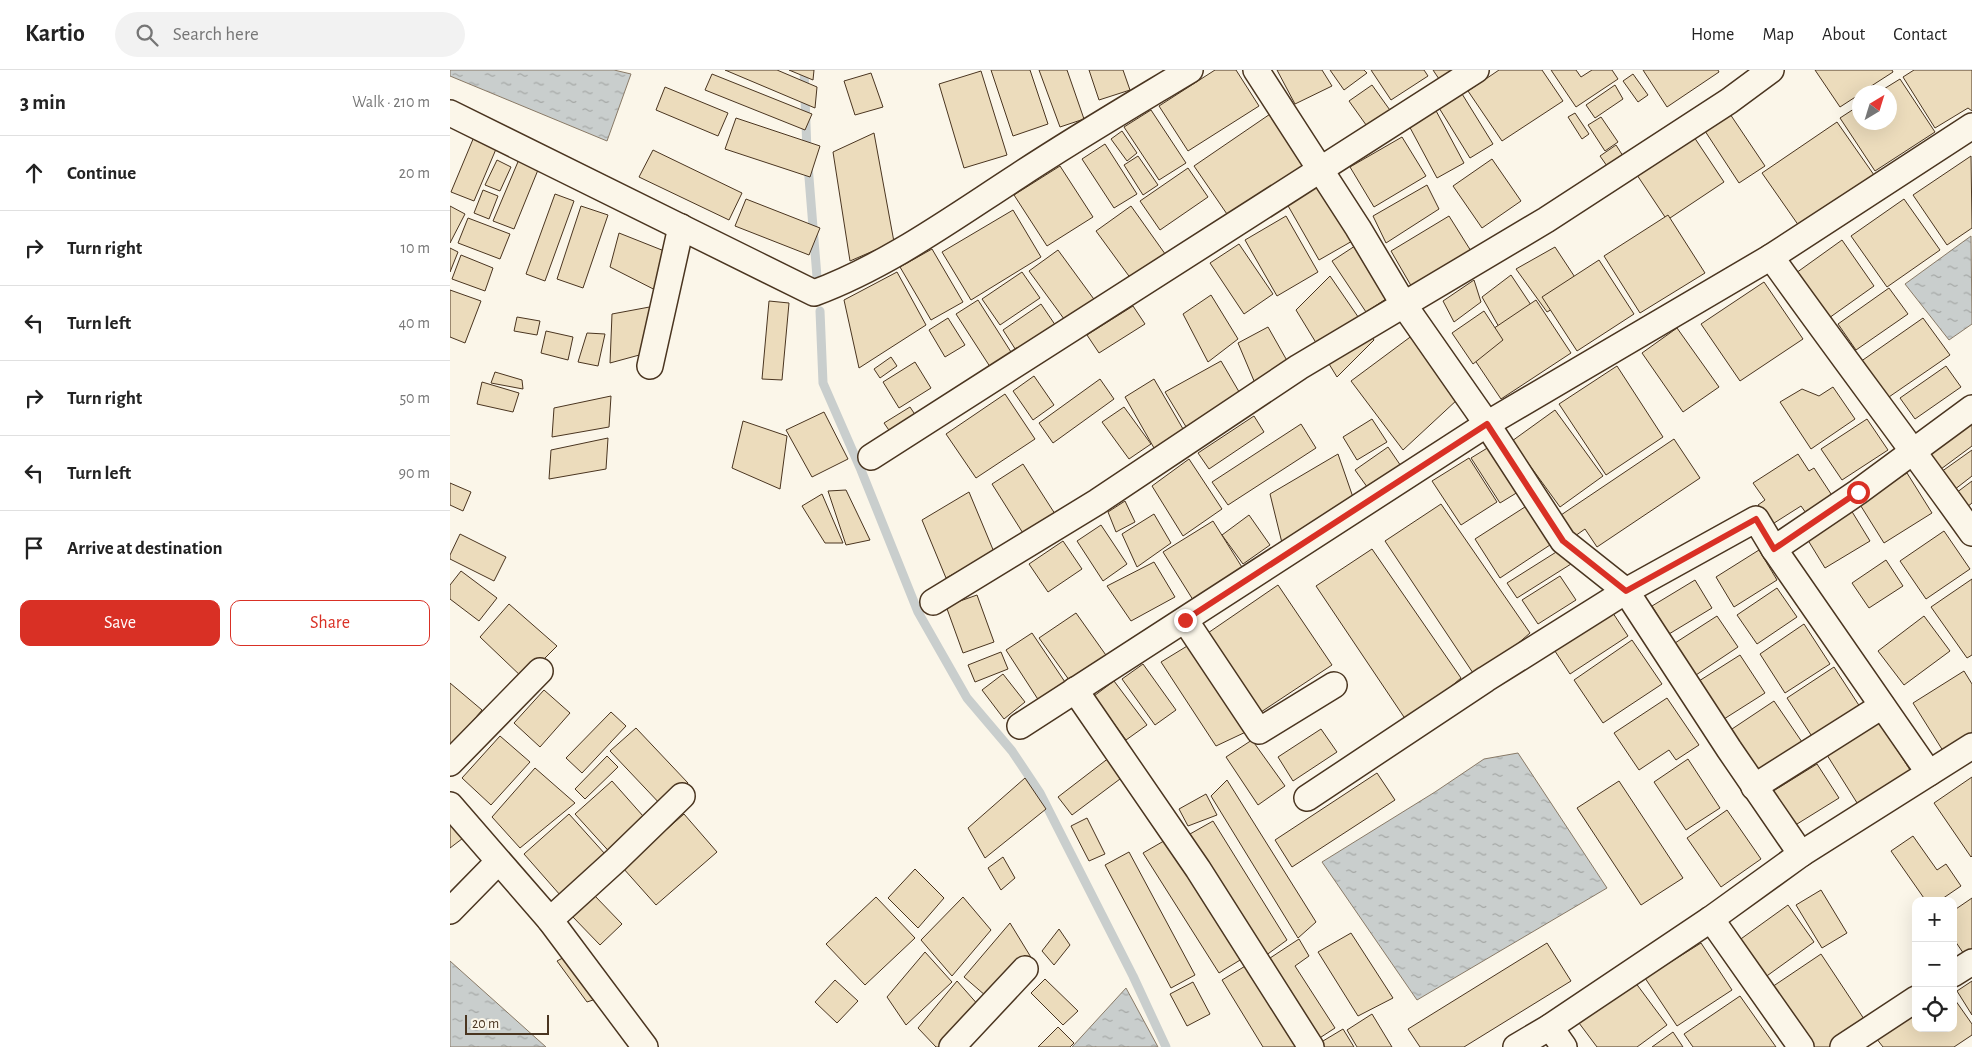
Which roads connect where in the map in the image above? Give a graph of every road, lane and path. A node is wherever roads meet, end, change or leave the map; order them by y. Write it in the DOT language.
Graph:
graph roads {
  1 [pos="1190,70"];
  2 [pos="1256,70"];
  3 [pos="1476,70"];
  4 [pos="1771,70"];
  5 [pos="450,113"];
  6 [pos="1972,126"];
  7 [pos="1320,168"];
  8 [pos="681,227"];
  9 [pos="1771,257"];
  10 [pos="1404,305"];
  11 [pos="650,366"];
  12 [pos="1972,408"];
  13 [pos="1487,424"];
  14 [pos="1914,451"];
  15 [pos="871,457"];
  16 [pos="1972,533"];
  17 [pos="1774,549"];
  18 [pos="1626,591"];
  19 [pos="933,602"];
  20 [pos="1185,620"];
  21 [pos="540,671"];
  22 [pos="1334,685"];
  23 [pos="1076,690"];
  24 [pos="1882,706"];
  25 [pos="1020,726"];
  26 [pos="1972,746"];
  27 [pos="450,763"];
  28 [pos="1929,773"];
  29 [pos="1754,788"];
  30 [pos="682,796"];
  31 [pos="1307,798"];
  32 [pos="450,805"];
  33 [pos="1801,854"];
  34 [pos="498,862"];
  35 [pos="450,911"];
  36 [pos="1711,919"];
  37 [pos="550,920"];
  38 [pos="1972,962"];
  39 [pos="1026,969"];
  40 [pos="1957,971"];
  41 [pos="1912,1002"];
  42 [pos="1550,1027"];
  43 [pos="646,1047"];
  44 [pos="952,1047"];
  45 [pos="1311,1047"];
  46 [pos="1516,1047"];
  47 [pos="1564,1047"];
  48 [pos="1801,1047"];
  49 [pos="1843,1047"];
  1 -- 8 [label="street"];
  2 -- 7 [label="street"];
  3 -- 7 [label="street"];
  4 -- 10 [label="street"];
  5 -- 8 [label="street"];
  6 -- 9 [label="street"];
  7 -- 10 [label="street"];
  7 -- 15 [label="street"];
  8 -- 11 [label="street"];
  9 -- 13 [label="street"];
  9 -- 14 [label="street"];
  10 -- 13 [label="street"];
  10 -- 19 [label="street"];
  12 -- 14 [label="street"];
  13 -- 18 [label="street"];
  13 -- 20 [label="street"];
  14 -- 16 [label="street"];
  14 -- 17 [label="street"];
  17 -- 18 [label="street"];
  17 -- 24 [label="street"];
  18 -- 29 [label="street"];
  18 -- 31 [label="street"];
  20 -- 22 [label="street"];
  20 -- 23 [label="street"];
  21 -- 27 [label="street"];
  23 -- 25 [label="street"];
  23 -- 45 [label="street"];
  24 -- 28 [label="street"];
  24 -- 29 [label="street"];
  26 -- 28 [label="street"];
  28 -- 33 [label="street"];
  29 -- 33 [label="street"];
  30 -- 37 [label="street"];
  32 -- 34 [label="street"];
  33 -- 36 [label="street"];
  34 -- 35 [label="street"];
  34 -- 37 [label="street"];
  36 -- 42 [label="street"];
  36 -- 48 [label="street"];
  37 -- 43 [label="street"];
  38 -- 40 [label="street"];
  39 -- 44 [label="street"];
  41 -- 49 [label="street"];
  42 -- 46 [label="street"];
  42 -- 47 [label="street"];
}
